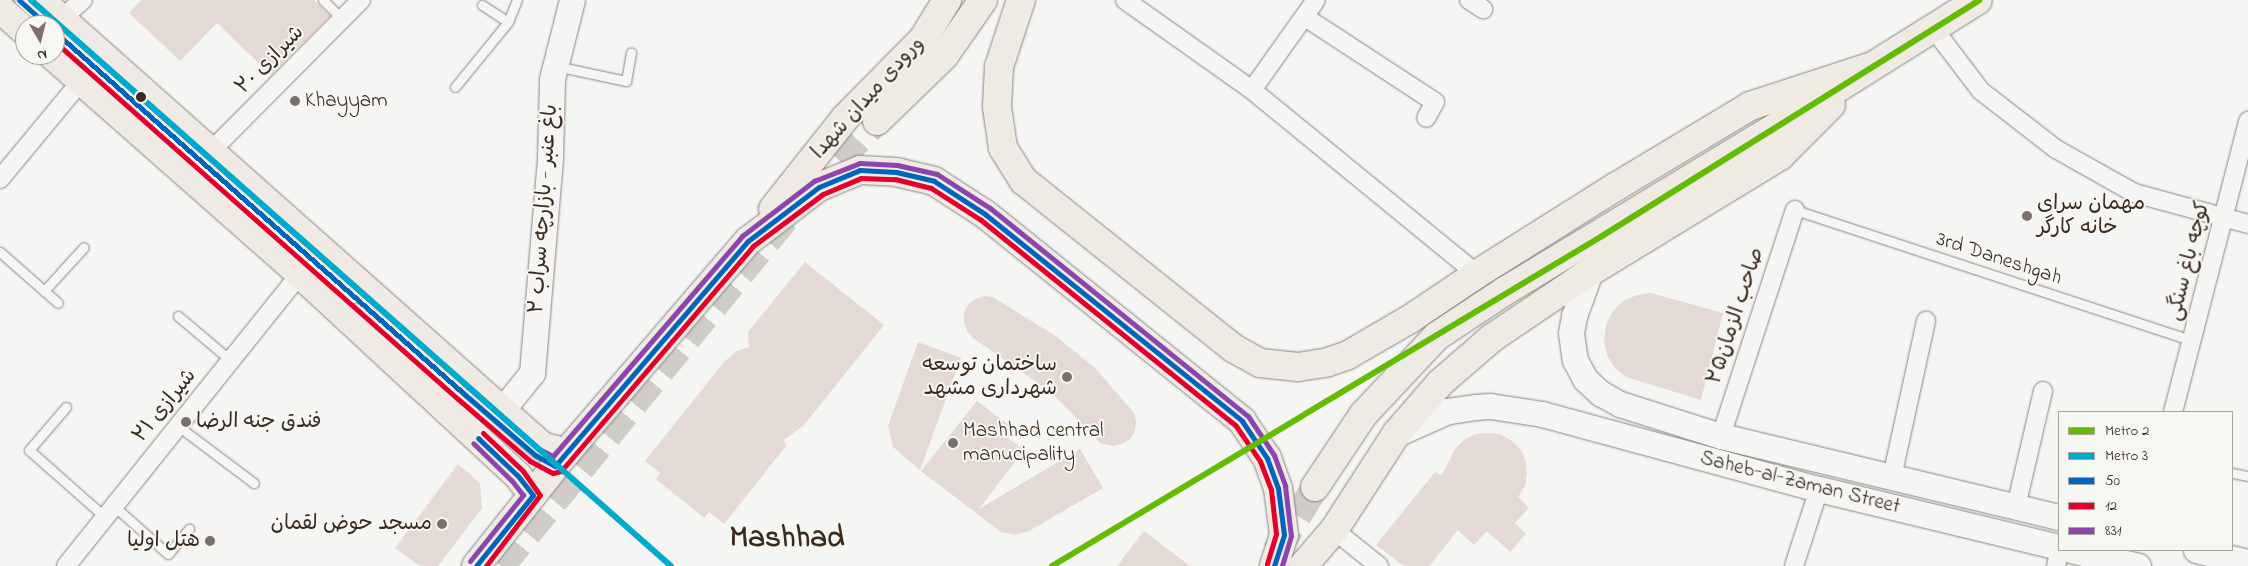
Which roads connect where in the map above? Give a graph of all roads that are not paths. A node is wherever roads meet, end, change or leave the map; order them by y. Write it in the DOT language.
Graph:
graph roads {
  1 [pos="19,0"];
  2 [pos="40,0"];
  3 [pos="83,0"];
  4 [pos="323,0"];
  5 [pos="361,0"];
  6 [pos="517,0"];
  7 [pos="572,0"];
  8 [pos="947,0"];
  9 [pos="983,0"];
  10 [pos="1021,0"];
  11 [pos="1125,0"];
  12 [pos="1316,0"];
  13 [pos="1978,0"];
  14 [pos="482,5"];
  15 [pos="0,9"];
  16 [pos="40,15"];
  17 [pos="48,15"];
  18 [pos="65,16"];
  19 [pos="1305,17"];
  20 [pos="342,20"];
  21 [pos="15,22"];
  22 [pos="508,22"];
  23 [pos="1933,28"];
  24 [pos="65,34"];
  25 [pos="65,35"];
  26 [pos="631,52"];
  27 [pos="63,65"];
  28 [pos="556,66"];
  29 [pos="1869,67"];
  30 [pos="81,81"];
  31 [pos="454,87"];
  32 [pos="1252,90"];
  33 [pos="1426,118"];
  34 [pos="2248,120"];
  35 [pos="877,121"];
  36 [pos="212,152"];
  37 [pos="0,179"];
  38 [pos="1795,210"];
  39 [pos="2223,218"];
  40 [pos="2248,224"];
  41 [pos="748,241"];
  42 [pos="84,247"];
  43 [pos="0,252"];
  44 [pos="1590,272"];
  45 [pos="300,274"];
  46 [pos="1477,274"];
  47 [pos="44,291"];
  48 [pos="58,303"];
  49 [pos="178,316"];
  50 [pos="1926,321"];
  51 [pos="2192,340"];
  52 [pos="230,360"];
  53 [pos="2044,392"];
  54 [pos="66,407"];
  55 [pos="502,410"];
  56 [pos="2173,411"];
  57 [pos="178,426"];
  58 [pos="1396,434"];
  59 [pos="1720,436"];
  60 [pos="560,460"];
  61 [pos="2233,473"];
  62 [pos="2248,476"];
  63 [pos="1892,477"];
  64 [pos="254,483"];
  65 [pos="1315,487"];
  66 [pos="1819,489"];
  67 [pos="532,495"];
  68 [pos="2016,507"];
  69 [pos="109,512"];
  70 [pos="2058,517"];
  71 [pos="189,529"];
  72 [pos="1334,530"];
  73 [pos="2058,548"];
  74 [pos="2059,551"];
  75 [pos="2075,551"];
  76 [pos="2200,551"];
  77 [pos="2248,562"];
  78 [pos="66,566"];
  79 [pos="476,566"];
  80 [pos="1274,566"];
  81 [pos="1303,566"];
  82 [pos="1379,566"];
  83 [pos="1794,566"];
  84 [pos="2056,566"];
  85 [pos="2137,566"];
  1 -- 16 [label="lane"];
  2 -- 17 [label="main road"];
  3 -- 18 [label="street"];
  4 -- 20 [label="lane"];
  5 -- 20 [label="street, شیرازی ۲۰"];
  6 -- 22 [label="lane"];
  7 -- 28 [label="main road, باغ عنبر - بازارچه سراب ۲"];
  8 -- 41 [label="main road, ورودی میدان شهدا"];
  9 -- 35 [label="main road"];
  10 -- 46 [label="main road"];
  11 -- 32 [label="street"];
  12 -- 19 [label="street"];
  13 -- 23 [label="main road"];
  14 -- 22 [label="lane"];
  15 -- 21 [label="main road"];
  19 -- 32 [label="street"];
  19 -- 33 [label="street"];
  20 -- 36 [label="street, شیرازی ۲۰"];
  22 -- 31 [label="lane"];
  23 -- 29 [label="main road"];
  23 -- 39 [label="street"];
  24 -- 36 [label="main road"];
  25 -- 60 [label="lane"];
  26 -- 28 [label="lane"];
  27 -- 30 [label="main road"];
  28 -- 55 [label="main road, باغ عنبر - بازارچه سراب ۲"];
  29 -- 44 [label="main road"];
  29 -- 46 [label="main road"];
  29 -- 65 [label="main road"];
  30 -- 37 [label="street"];
  30 -- 45 [label="main road"];
  32 -- 46 [label="street"];
  34 -- 39 [label="street, کوچه باغ سنگی"];
  36 -- 55 [label="main road"];
  38 -- 51 [label="lane, 3rd Daneshgah"];
  38 -- 59 [label="street, صاحب الزمان۲۵"];
  39 -- 40 [label="street"];
  39 -- 51 [label="street, کوچه باغ سنگی"];
  41 -- 60 [label="main road"];
  41 -- 80 [label="main road"];
  42 -- 47 [label="lane"];
  43 -- 47 [label="lane"];
  44 -- 58 [label="main road"];
  44 -- 59 [label="main road"];
  45 -- 52 [label="street, شیرازی ۲۱"];
  45 -- 67 [label="main road"];
  47 -- 48 [label="lane"];
  49 -- 52 [label="lane"];
  50 -- 63 [label="street"];
  51 -- 56 [label="street, کوچه باغ سنگی"];
  52 -- 57 [label="street, شیرازی ۲۱"];
  53 -- 68 [label="street"];
  54 -- 69 [label="lane"];
  55 -- 60 [label="main road"];
  57 -- 64 [label="lane"];
  57 -- 69 [label="street, شیرازی ۲۱"];
  58 -- 66 [label="main road, Saheb-al-Zaman Street"];
  58 -- 72 [label="main road"];
  59 -- 63 [label="main road"];
  60 -- 67 [label="main road"];
  61 -- 62 [label="lane"];
  63 -- 68 [label="main road"];
  66 -- 73 [label="main road, Saheb-al-Zaman Street"];
  66 -- 83 [label="street"];
  67 -- 79 [label="main road"];
  68 -- 70 [label="main road"];
  69 -- 71 [label="lane"];
  69 -- 78 [label="street, شیرازی ۲۱"];
  72 -- 81 [label="main road"];
  72 -- 82 [label="street"];
  74 -- 84 [label="street"];
  75 -- 85 [label="main road"];
  76 -- 77 [label="main road"];
}
